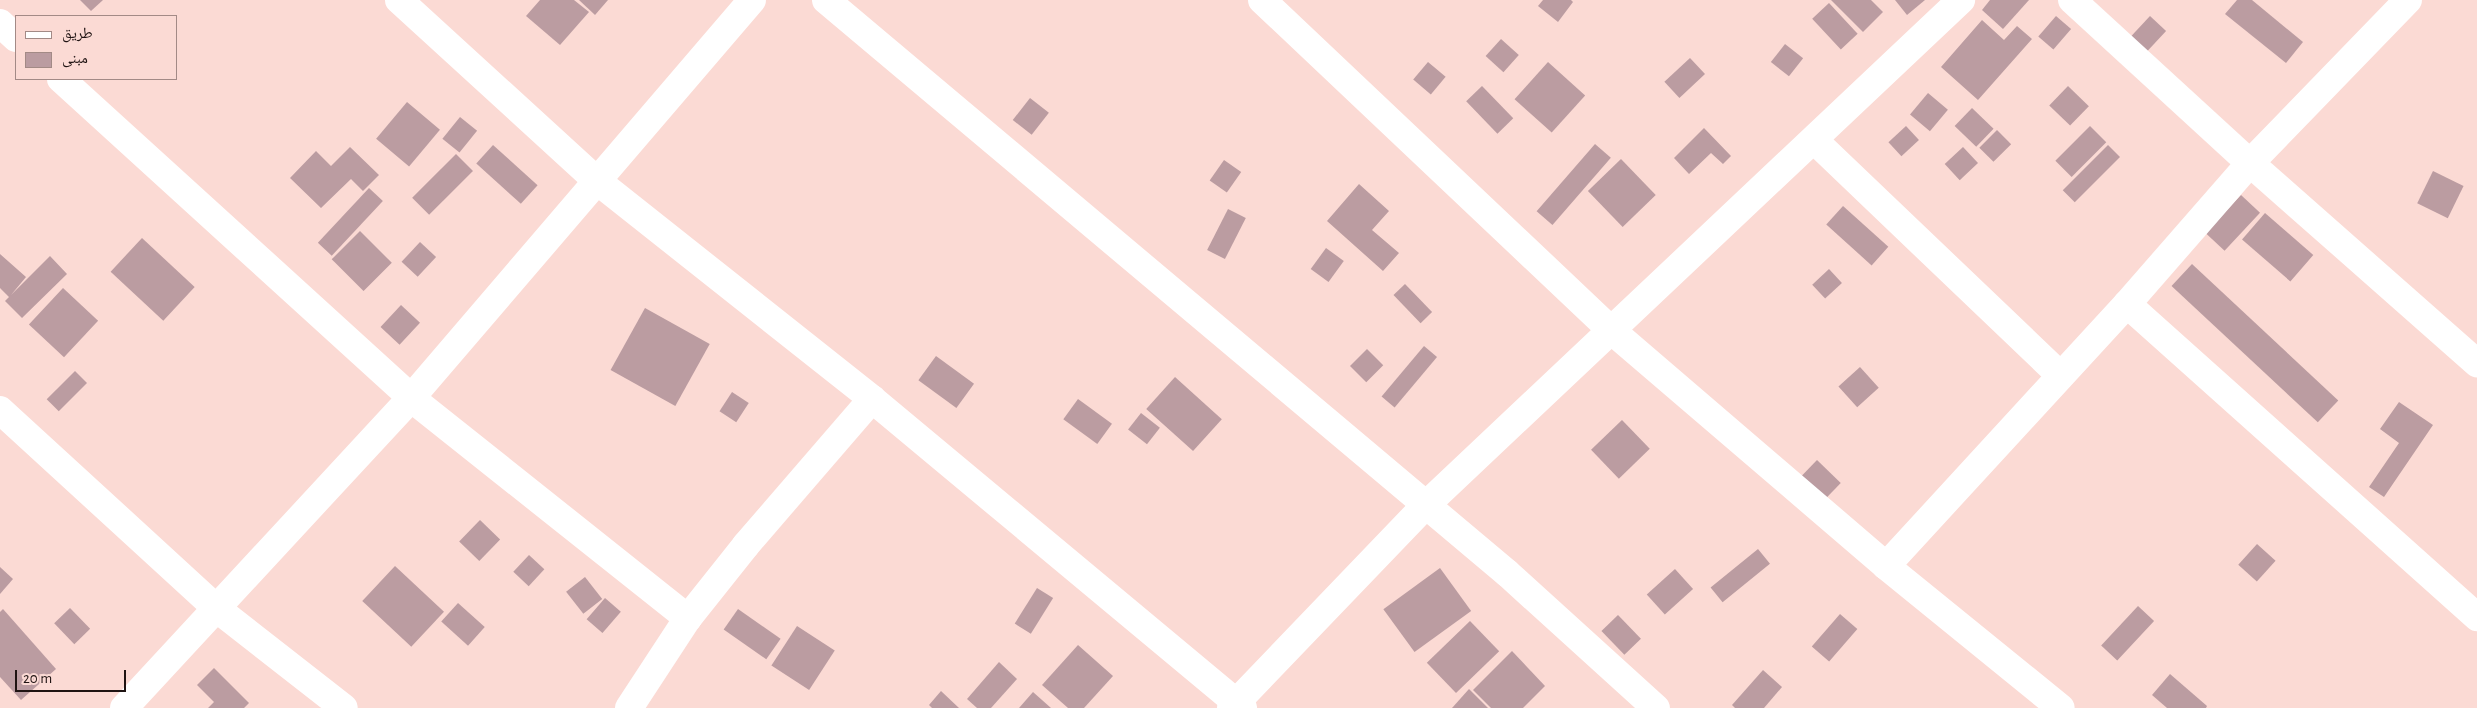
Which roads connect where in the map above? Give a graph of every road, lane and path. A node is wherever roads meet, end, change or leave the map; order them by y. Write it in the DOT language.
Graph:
graph roads {
  1 [pos="399,0"];
  2 [pos="752,0"];
  3 [pos="826,0"];
  4 [pos="1262,0"];
  5 [pos="1961,0"];
  6 [pos="2072,0"];
  7 [pos="2408,0"];
  8 [pos="0,24"];
  9 [pos="15,37"];
  10 [pos="61,80"];
  11 [pos="1814,140"];
  12 [pos="2250,163"];
  13 [pos="596,180"];
  14 [pos="2127,304"];
  15 [pos="1611,330"];
  16 [pos="2477,363"];
  17 [pos="2060,375"];
  18 [pos="410,398"];
  19 [pos="872,399"];
  20 [pos="0,410"];
  21 [pos="1426,505"];
  22 [pos="1886,566"];
  23 [pos="216,608"];
  24 [pos="2477,617"];
  25 [pos="688,618"];
  26 [pos="1237,706"];
  27 [pos="124,708"];
  28 [pos="344,708"];
  29 [pos="629,708"];
  30 [pos="1656,708"];
  31 [pos="2061,708"];
  1 -- 13 [label="street"];
  2 -- 13 [label="street"];
  3 -- 21 [label="street"];
  4 -- 15 [label="street"];
  5 -- 11 [label="street"];
  6 -- 12 [label="street"];
  7 -- 12 [label="street"];
  8 -- 9 [label="street"];
  10 -- 18 [label="street"];
  11 -- 15 [label="street"];
  11 -- 17 [label="street"];
  12 -- 14 [label="street"];
  12 -- 16 [label="street"];
  13 -- 18 [label="street"];
  13 -- 19 [label="street"];
  14 -- 17 [label="street"];
  14 -- 24 [label="street"];
  15 -- 21 [label="street"];
  15 -- 22 [label="street"];
  17 -- 22 [label="street"];
  18 -- 23 [label="street"];
  18 -- 25 [label="street"];
  19 -- 25 [label="street"];
  19 -- 26 [label="street"];
  20 -- 23 [label="street"];
  21 -- 26 [label="street"];
  21 -- 30 [label="street"];
  22 -- 31 [label="street"];
  23 -- 27 [label="street"];
  23 -- 28 [label="street"];
  25 -- 29 [label="street"];
}
